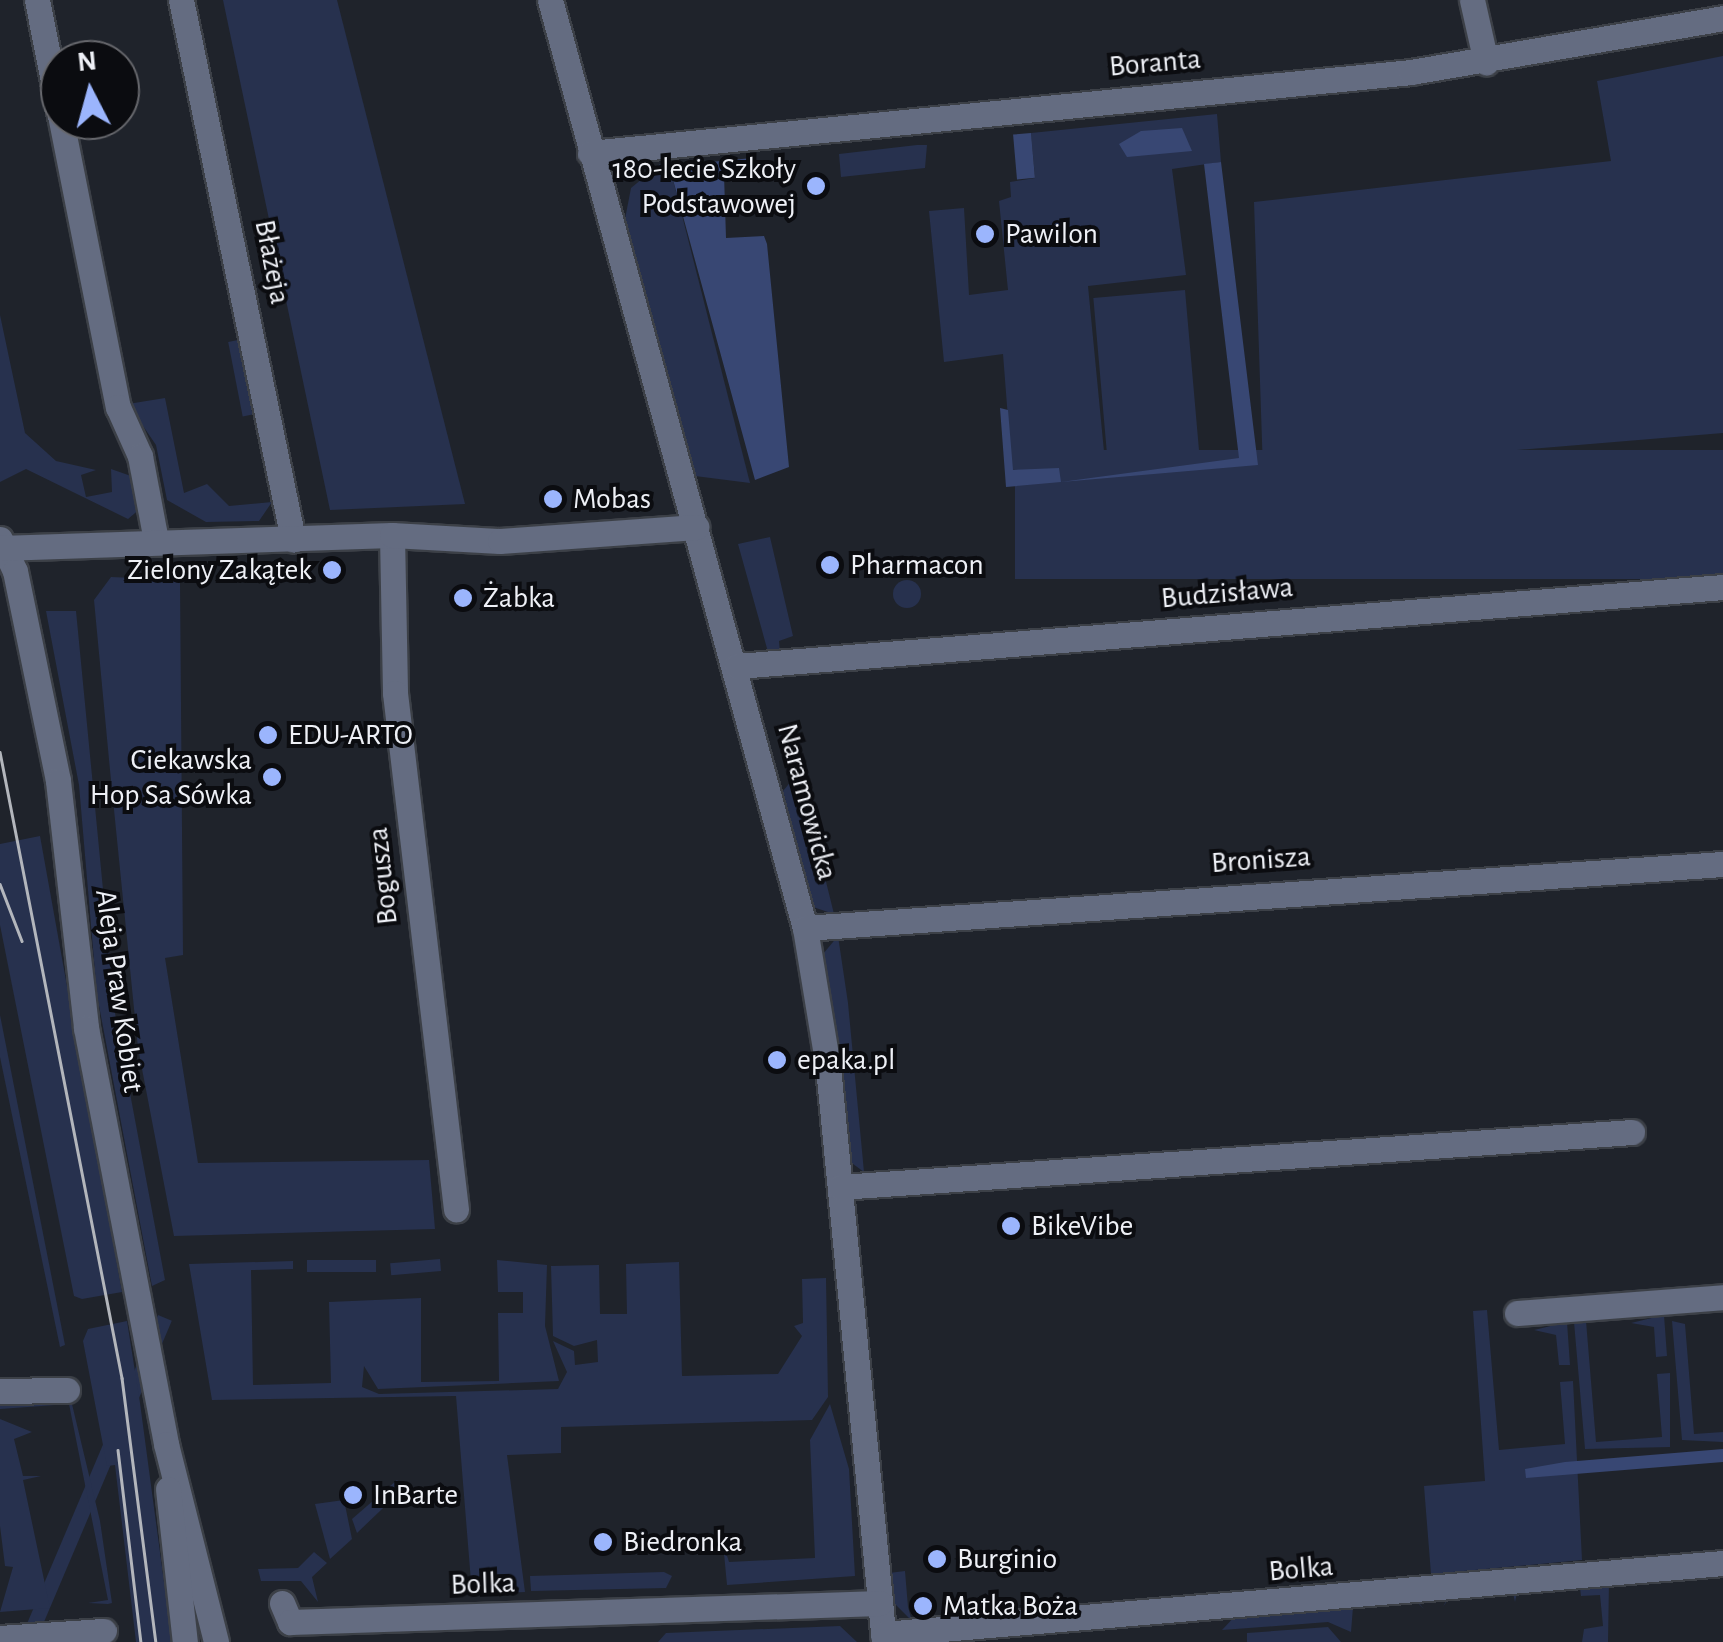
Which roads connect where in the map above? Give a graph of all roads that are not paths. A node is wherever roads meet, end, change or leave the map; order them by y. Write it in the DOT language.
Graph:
graph roads {
  1 [pos="37,0"];
  2 [pos="181,0"];
  3 [pos="550,0"];
  4 [pos="1472,0"];
  5 [pos="1723,18"];
  6 [pos="45,40"];
  7 [pos="1486,62"];
  8 [pos="64,140"];
  9 [pos="590,153"];
  10 [pos="697,527"];
  11 [pos="392,535"];
  12 [pos="293,539"];
  13 [pos="156,541"];
  14 [pos="2,545"];
  15 [pos="1723,586"];
  16 [pos="736,666"];
  17 [pos="1723,864"];
  18 [pos="805,928"];
  19 [pos="1632,1132"];
  20 [pos="840,1187"];
  21 [pos="456,1209"];
  22 [pos="1723,1297"];
  23 [pos="1517,1313"];
  24 [pos="67,1390"];
  25 [pos="0,1391"];
  26 [pos="166,1444"];
  27 [pos="1723,1563"];
  28 [pos="880,1603"];
  29 [pos="282,1604"];
  30 [pos="104,1631"];
  31 [pos="0,1638"];
  32 [pos="884,1638"];
  33 [pos="185,1642"];
  34 [pos="216,1642"];
  1 -- 6 [label="street"];
  2 -- 12 [label="street, Błażeja"];
  3 -- 9 [label="street, Naramowicka"];
  4 -- 7 [label="street"];
  5 -- 7 [label="street, Boranta"];
  7 -- 9 [label="street, Boranta"];
  8 -- 13 [label="street"];
  9 -- 10 [label="street, Naramowicka"];
  10 -- 11 [label="street"];
  10 -- 16 [label="street, Naramowicka"];
  11 -- 12 [label="street"];
  11 -- 21 [label="street, Bogusza"];
  12 -- 13 [label="street"];
  13 -- 14 [label="street"];
  14 -- 26 [label="street, Aleja Praw Kobiet"];
  15 -- 16 [label="street, Budzisława"];
  16 -- 18 [label="street, Naramowicka"];
  17 -- 18 [label="street, Bronisza"];
  18 -- 20 [label="street, Naramowicka"];
  19 -- 20 [label="street"];
  20 -- 28 [label="street, Naramowicka"];
  22 -- 23 [label="street"];
  24 -- 25 [label="street"];
  26 -- 33 [label="street, Aleja Praw Kobiet"];
  26 -- 34 [label="street, Aleja Praw Kobiet"];
  27 -- 32 [label="street, Bolka"];
  28 -- 29 [label="street, Bolka"];
  28 -- 32 [label="street, Naramowicka"];
  30 -- 31 [label="street"];
}
